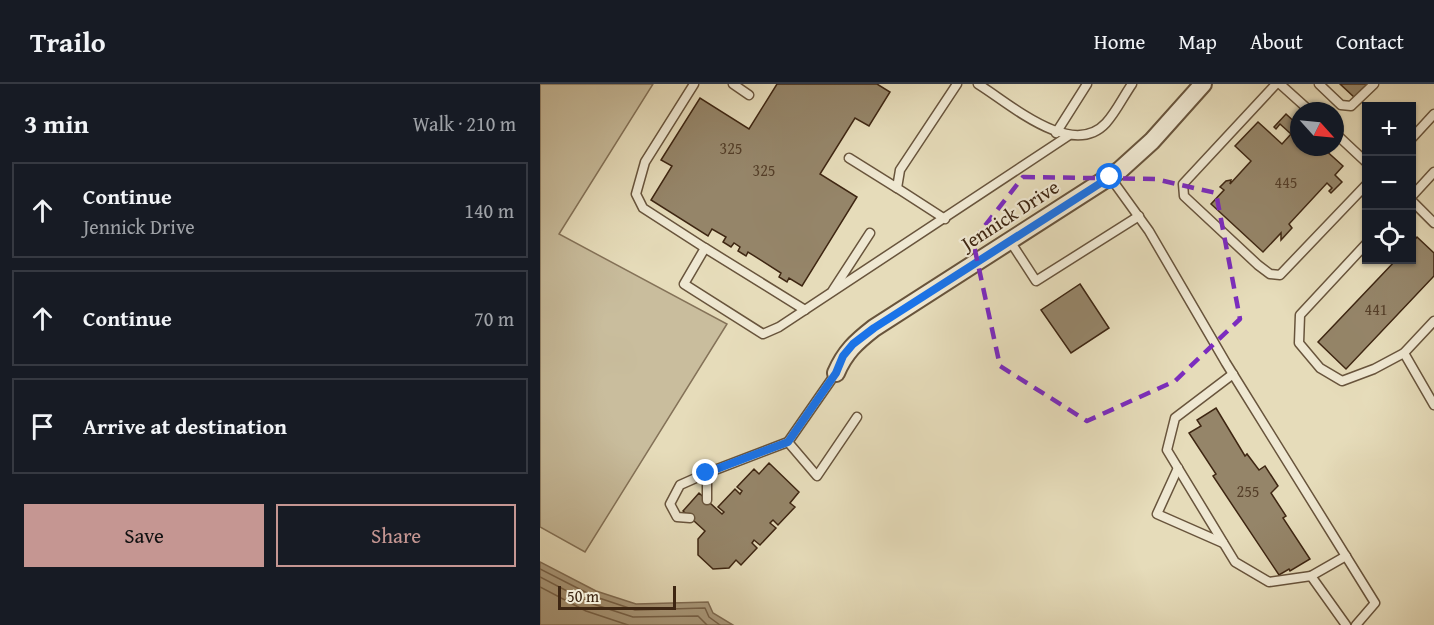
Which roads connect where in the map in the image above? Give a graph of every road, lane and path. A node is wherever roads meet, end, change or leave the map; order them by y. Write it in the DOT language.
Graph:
graph roads {
  1 [pos="694,84"];
  2 [pos="733,84"];
  3 [pos="957,84"];
  4 [pos="978,84"];
  5 [pos="1087,84"];
  6 [pos="1132,84"];
  7 [pos="1203,84"];
  8 [pos="1276,84"];
  9 [pos="1280,84"];
  10 [pos="1319,84"];
  11 [pos="1374,84"];
  12 [pos="749,95"];
  13 [pos="1300,102"];
  14 [pos="1434,114"];
  15 [pos="1056,133"];
  16 [pos="1416,134"];
  17 [pos="1068,136"];
  18 [pos="1344,141"];
  19 [pos="849,158"];
  20 [pos="1362,158"];
  21 [pos="1434,172"];
  22 [pos="1110,177"];
  23 [pos="897,188"];
  24 [pos="1362,189"];
  25 [pos="1416,194"];
  26 [pos="1416,203"];
  27 [pos="1139,216"];
  28 [pos="945,219"];
  29 [pos="1434,223"];
  30 [pos="870,233"];
  31 [pos="1010,241"];
  32 [pos="705,248"];
  33 [pos="1362,248"];
  34 [pos="831,292"];
  35 [pos="805,310"];
  36 [pos="1434,321"];
  37 [pos="1404,353"];
  38 [pos="836,373"];
  39 [pos="1233,374"];
  40 [pos="1434,405"];
  41 [pos="857,417"];
  42 [pos="788,442"];
  43 [pos="1178,468"];
  44 [pos="706,473"];
  45 [pos="706,500"];
  46 [pos="690,518"];
  47 [pos="1223,543"];
  48 [pos="1346,555"];
  49 [pos="1311,576"];
  50 [pos="1346,625"];
  51 [pos="1356,625"];
  1 -- 32 [label="lane"];
  2 -- 12 [label="lane"];
  3 -- 23 [label="lane"];
  4 -- 15 [label="lane"];
  5 -- 15 [label="lane"];
  6 -- 17 [label="lane"];
  7 -- 22 [label="street, Jennick Drive"];
  8 -- 24 [label="lane"];
  9 -- 13 [label="lane"];
  10 -- 11 [label="lane"];
  14 -- 16 [label="lane"];
  15 -- 17 [label="lane"];
  17 -- 28 [label="lane"];
  18 -- 20 [label="lane"];
  19 -- 23 [label="lane"];
  21 -- 25 [label="lane"];
  22 -- 27 [label="lane"];
  22 -- 31 [label="street, Jennick Drive"];
  23 -- 28 [label="lane"];
  26 -- 29 [label="lane"];
  27 -- 31 [label="lane"];
  27 -- 39 [label="lane"];
  28 -- 34 [label="lane"];
  30 -- 34 [label="lane"];
  31 -- 38 [label="street, Jennick Drive"];
  32 -- 35 [label="lane"];
  32 -- 35 [label="lane"];
  33 -- 37 [label="lane"];
  34 -- 35 [label="lane"];
  36 -- 37 [label="lane"];
  37 -- 40 [label="lane"];
  38 -- 42 [label="lane"];
  39 -- 43 [label="lane"];
  39 -- 48 [label="lane"];
  41 -- 42 [label="lane"];
  42 -- 44 [label="lane"];
  43 -- 47 [label="lane"];
  43 -- 47 [label="lane"];
  44 -- 45 [label="lane"];
  44 -- 46 [label="lane"];
  47 -- 49 [label="lane"];
  48 -- 49 [label="lane"];
  48 -- 51 [label="lane"];
  49 -- 50 [label="lane"];
}
